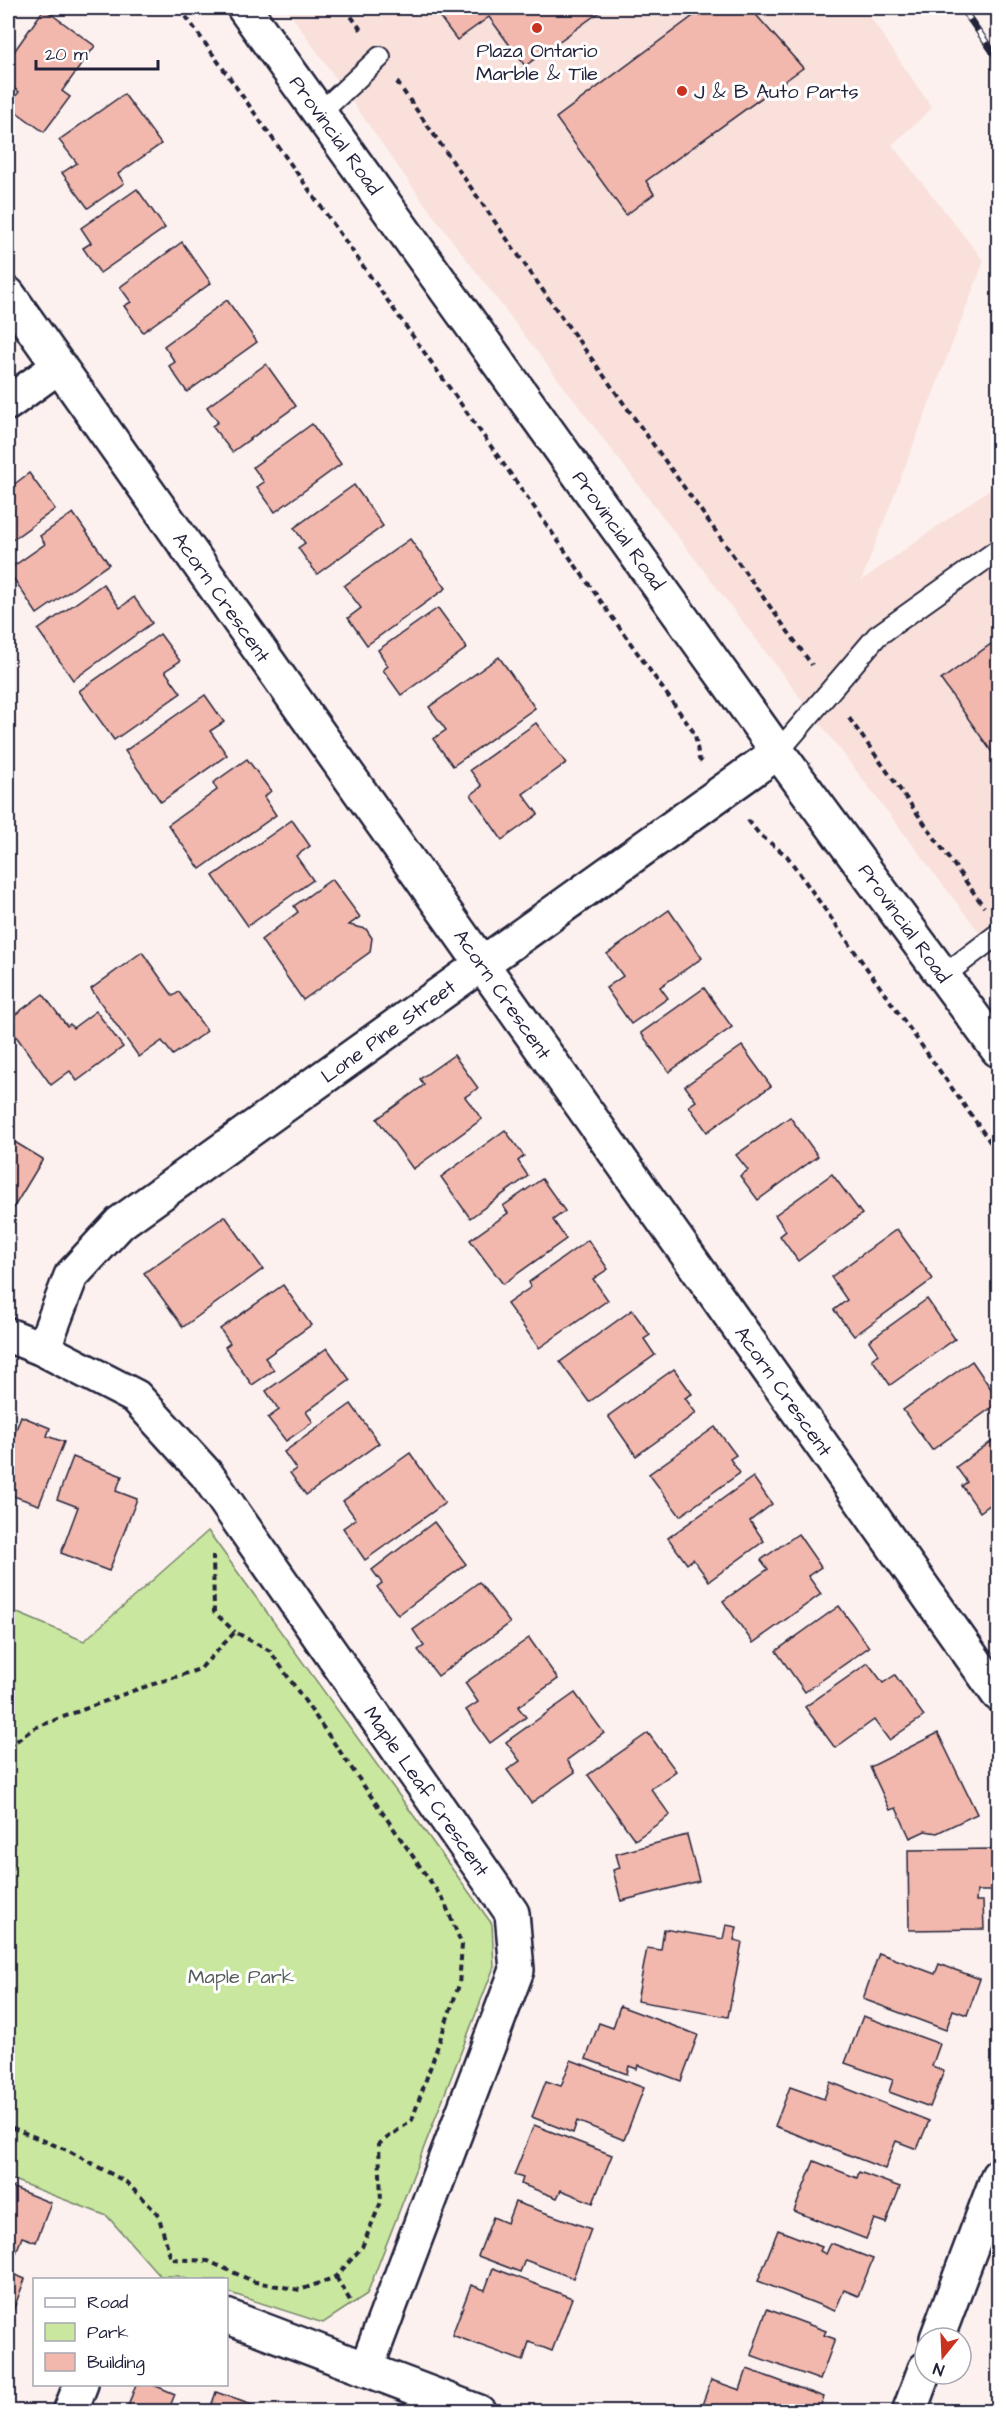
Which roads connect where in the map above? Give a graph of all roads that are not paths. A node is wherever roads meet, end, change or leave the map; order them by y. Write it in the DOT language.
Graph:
graph roads {
  1 [pos="244,8"];
  2 [pos="380,57"];
  3 [pos="320,113"];
  4 [pos="8,294"];
  5 [pos="59,366"];
  6 [pos="8,403"];
  7 [pos="999,550"];
  8 [pos="778,752"];
  9 [pos="999,934"];
  10 [pos="482,964"];
  11 [pos="943,976"];
  12 [pos="999,1050"];
  13 [pos="8,1335"];
  14 [pos="44,1349"];
  15 [pos="999,1694"];
  16 [pos="999,2176"];
  17 [pos="228,2317"];
  18 [pos="942,2326"];
  19 [pos="366,2369"];
  20 [pos="81,2386"];
  21 [pos="919,2386"];
  22 [pos="70,2412"];
  23 [pos="478,2412"];
  24 [pos="909,2412"];
  1 -- 3 [label="street, Provincial Road"];
  2 -- 3 [label="lane"];
  3 -- 8 [label="street, Provincial Road"];
  4 -- 5 [label="street, Acorn Crescent"];
  5 -- 6 [label="street"];
  5 -- 10 [label="street, Acorn Crescent"];
  7 -- 8 [label="lane"];
  8 -- 10 [label="street, Lone Pine Street"];
  8 -- 11 [label="street, Provincial Road"];
  9 -- 11 [label="lane"];
  10 -- 14 [label="street, Lone Pine Street"];
  10 -- 15 [label="street, Acorn Crescent"];
  11 -- 12 [label="street, Provincial Road"];
  13 -- 14 [label="street, Maple Leaf Crescent"];
  14 -- 19 [label="street, Maple Leaf Crescent"];
  16 -- 18 [label="street"];
  17 -- 19 [label="street"];
  19 -- 23 [label="street"];
  20 -- 22 [label="street"];
  21 -- 24 [label="street"];
}
